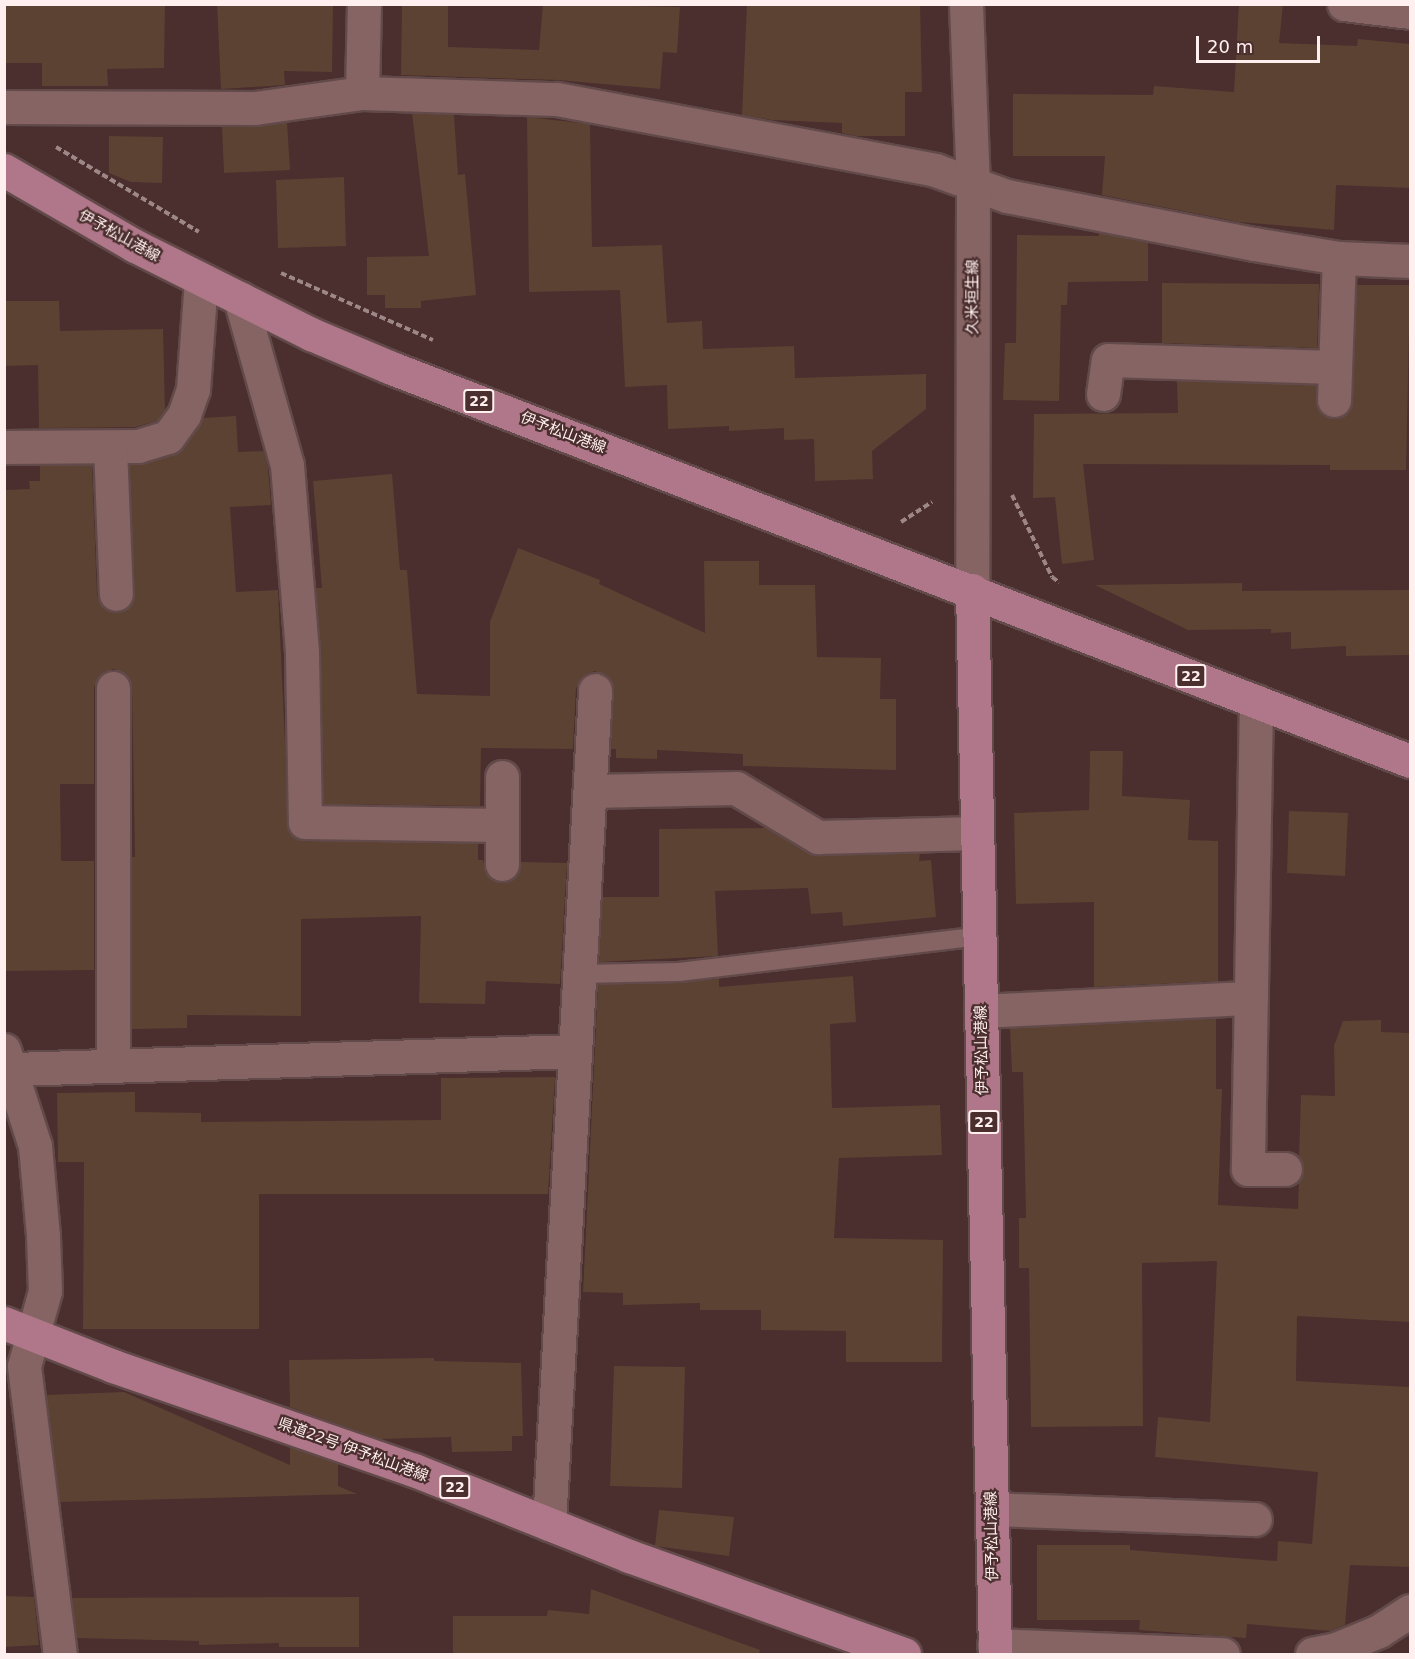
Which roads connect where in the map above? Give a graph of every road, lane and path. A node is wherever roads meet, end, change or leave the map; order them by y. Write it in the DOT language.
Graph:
graph roads {
  1 [pos="364,4"];
  2 [pos="966,4"];
  3 [pos="1344,4"];
  4 [pos="1410,12"];
  5 [pos="362,93"];
  6 [pos="4,107"];
  7 [pos="45,141"];
  8 [pos="4,170"];
  9 [pos="973,184"];
  10 [pos="209,238"];
  11 [pos="1339,258"];
  12 [pos="1410,261"];
  13 [pos="274,270"];
  14 [pos="201,279"];
  15 [pos="240,298"];
  16 [pos="438,342"];
  17 [pos="1334,367"];
  18 [pos="1103,394"];
  19 [pos="1334,400"];
  20 [pos="4,447"];
  21 [pos="110,447"];
  22 [pos="936,496"];
  23 [pos="894,525"];
  24 [pos="972,590"];
  25 [pos="116,594"];
  26 [pos="112,688"];
  27 [pos="596,690"];
  28 [pos="1256,701"];
  29 [pos="1410,761"];
  30 [pos="502,777"];
  31 [pos="590,791"];
  32 [pos="502,825"];
  33 [pos="977,833"];
  34 [pos="502,864"];
  35 [pos="980,936"];
  36 [pos="580,974"];
  37 [pos="1251,998"];
  38 [pos="981,1011"];
  39 [pos="575,1051"];
  40 [pos="9,1059"];
  41 [pos="112,1066"];
  42 [pos="1285,1169"];
  43 [pos="18,1328"];
  44 [pos="992,1509"];
  45 [pos="1255,1519"];
  46 [pos="549,1524"];
  47 [pos="1410,1611"];
  48 [pos="995,1650"];
  49 [pos="60,1654"];
  50 [pos="904,1654"];
  51 [pos="1223,1654"];
  52 [pos="1312,1654"];
  1 -- 5 [label="street"];
  2 -- 9 [label="street, 久米垣生線"];
  3 -- 4 [label="street"];
  5 -- 6 [label="street"];
  5 -- 9 [label="street"];
  7 -- 10 [label="path"];
  8 -- 14 [label="main road, 伊予松山港線 / 22"];
  9 -- 11 [label="street"];
  9 -- 24 [label="street, 久米垣生線"];
  11 -- 12 [label="street"];
  11 -- 17 [label="street"];
  13 -- 16 [label="path"];
  14 -- 15 [label="main road, 伊予松山港線 / 22"];
  14 -- 21 [label="street"];
  15 -- 24 [label="main road, 伊予松山港線 / 22"];
  15 -- 32 [label="street"];
  17 -- 18 [label="street"];
  17 -- 19 [label="street"];
  20 -- 21 [label="street"];
  21 -- 25 [label="street"];
  22 -- 23 [label="path"];
  24 -- 28 [label="main road, 伊予松山港線 / 22"];
  24 -- 33 [label="main road, 伊予松山港線 / 22"];
  26 -- 41 [label="street"];
  27 -- 31 [label="street"];
  28 -- 29 [label="main road, 伊予松山港線 / 22"];
  28 -- 37 [label="street"];
  30 -- 32 [label="street"];
  31 -- 33 [label="street"];
  31 -- 36 [label="street"];
  32 -- 34 [label="street"];
  33 -- 35 [label="main road, 伊予松山港線 / 22"];
  35 -- 36 [label="lane"];
  35 -- 38 [label="main road, 伊予松山港線 / 22"];
  36 -- 39 [label="street"];
  37 -- 38 [label="street"];
  37 -- 42 [label="street"];
  38 -- 44 [label="main road, 伊予松山港線 / 22"];
  39 -- 41 [label="street"];
  39 -- 46 [label="street"];
  40 -- 41 [label="street"];
  40 -- 43 [label="street"];
  43 -- 46 [label="main road, 県道22号 伊予松山港線 / 22"];
  43 -- 49 [label="street"];
  44 -- 45 [label="street"];
  44 -- 48 [label="main road, 伊予松山港線 / 22"];
  46 -- 50 [label="main road, 県道22号 伊予松山港線 / 22"];
  47 -- 52 [label="street"];
  48 -- 51 [label="street"];
}
